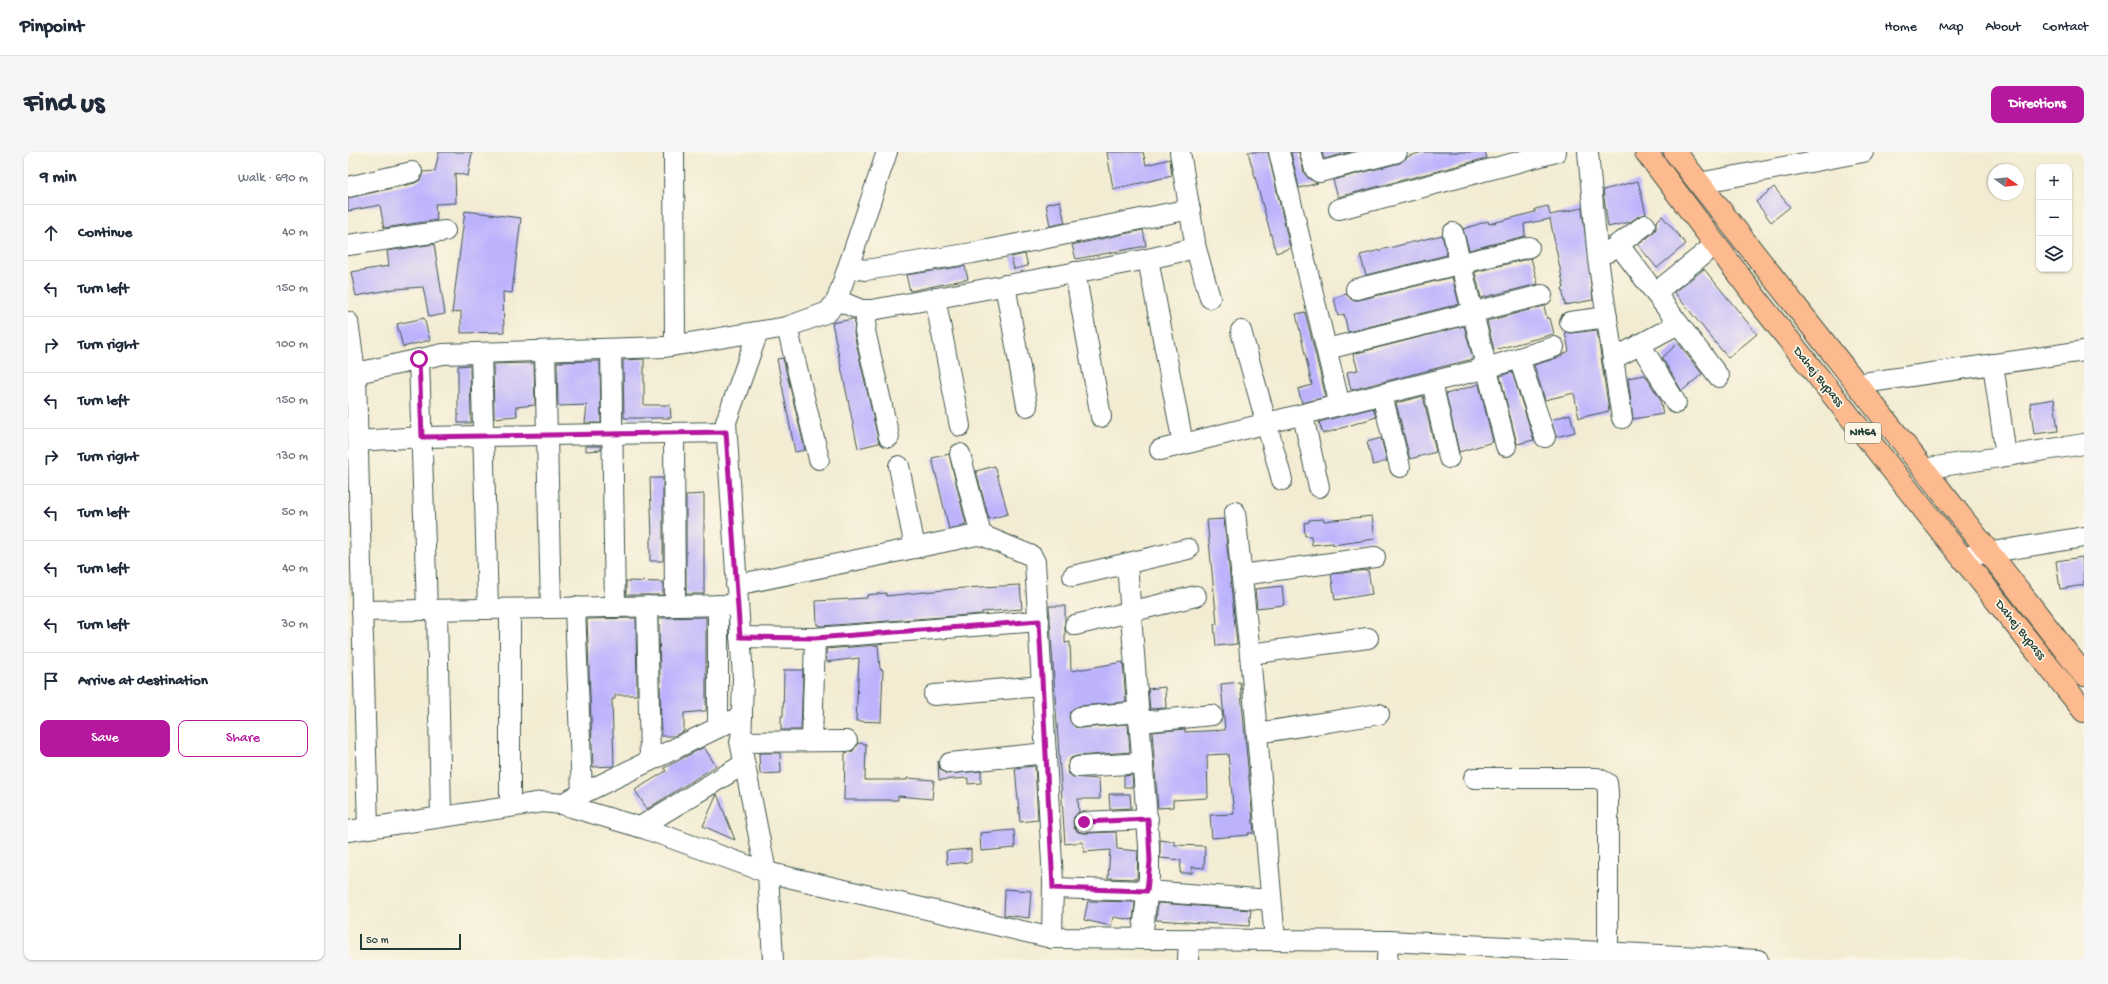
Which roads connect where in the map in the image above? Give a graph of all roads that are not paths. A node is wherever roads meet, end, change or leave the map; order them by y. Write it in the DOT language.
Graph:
graph roads {
  1 [pos="674,152"];
  2 [pos="887,152"];
  3 [pos="1180,152"];
  4 [pos="1279,152"];
  5 [pos="1310,152"];
  6 [pos="1397,152"];
  7 [pos="1556,152"];
  8 [pos="1588,152"];
  9 [pos="1646,152"];
  10 [pos="1675,152"];
  11 [pos="1863,152"];
  12 [pos="412,172"];
  13 [pos="1699,183"];
  14 [pos="348,187"];
  15 [pos="1190,209"];
  16 [pos="1339,209"];
  17 [pos="1645,225"];
  18 [pos="445,231"];
  19 [pos="1453,233"];
  20 [pos="1618,244"];
  21 [pos="1716,244"];
  22 [pos="348,245"];
  23 [pos="1195,245"];
  24 [pos="1529,247"];
  25 [pos="1148,259"];
  26 [pos="1598,259"];
  27 [pos="1460,262"];
  28 [pos="849,265"];
  29 [pos="1075,272"];
  30 [pos="1005,285"];
  31 [pos="1356,289"];
  32 [pos="1655,293"];
  33 [pos="1542,295"];
  34 [pos="935,298"];
  35 [pos="1210,298"];
  36 [pos="838,300"];
  37 [pos="867,310"];
  38 [pos="1473,313"];
  39 [pos="1607,317"];
  40 [pos="348,322"];
  41 [pos="1570,322"];
  42 [pos="1678,324"];
  43 [pos="787,327"];
  44 [pos="1241,331"];
  45 [pos="758,332"];
  46 [pos="1640,344"];
  47 [pos="675,345"];
  48 [pos="1554,347"];
  49 [pos="611,349"];
  50 [pos="1327,350"];
  51 [pos="545,351"];
  52 [pos="2084,351"];
  53 [pos="481,352"];
  54 [pos="1519,358"];
  55 [pos="419,359"];
  56 [pos="1613,359"];
  57 [pos="1993,364"];
  58 [pos="1487,368"];
  59 [pos="352,374"];
  60 [pos="1718,377"];
  61 [pos="1432,382"];
  62 [pos="1856,384"];
  63 [pos="1382,395"];
  64 [pos="1676,403"];
  65 [pos="1027,406"];
  66 [pos="1340,406"];
  67 [pos="1303,416"];
  68 [pos="1101,417"];
  69 [pos="1622,418"];
  70 [pos="1266,424"];
  71 [pos="960,426"];
  72 [pos="726,432"];
  73 [pos="674,433"];
  74 [pos="612,434"];
  75 [pos="547,436"];
  76 [pos="422,437"];
  77 [pos="483,437"];
  78 [pos="1544,437"];
  79 [pos="889,438"];
  80 [pos="358,441"];
  81 [pos="1183,444"];
  82 [pos="2084,444"];
  83 [pos="1506,446"];
  84 [pos="1160,450"];
  85 [pos="960,454"];
  86 [pos="2006,456"];
  87 [pos="819,458"];
  88 [pos="1449,458"];
  89 [pos="899,466"];
  90 [pos="1400,467"];
  91 [pos="1923,469"];
  92 [pos="1282,480"];
  93 [pos="1319,487"];
  94 [pos="1235,512"];
  95 [pos="980,535"];
  96 [pos="2084,537"];
  97 [pos="915,548"];
  98 [pos="1188,549"];
  99 [pos="1989,551"];
  100 [pos="1375,557"];
  101 [pos="1962,557"];
  102 [pos="1126,564"];
  103 [pos="1241,575"];
  104 [pos="1073,576"];
  105 [pos="1196,596"];
  106 [pos="730,598"];
  107 [pos="358,606"];
  108 [pos="647,606"];
  109 [pos="675,606"];
  110 [pos="575,607"];
  111 [pos="614,607"];
  112 [pos="551,608"];
  113 [pos="488,609"];
  114 [pos="510,609"];
  115 [pos="432,610"];
  116 [pos="1131,613"];
  117 [pos="1039,621"];
  118 [pos="1076,625"];
  119 [pos="740,637"];
  120 [pos="815,638"];
  121 [pos="1368,638"];
  122 [pos="1250,654"];
  123 [pos="2084,675"];
  124 [pos="1042,686"];
  125 [pos="934,694"];
  126 [pos="2084,711"];
  127 [pos="1379,714"];
  128 [pos="1212,715"];
  129 [pos="742,716"];
  130 [pos="1139,717"];
  131 [pos="1080,718"];
  132 [pos="718,727"];
  133 [pos="1257,733"];
  134 [pos="357,741"];
  135 [pos="812,741"];
  136 [pos="847,741"];
  137 [pos="740,742"];
  138 [pos="1046,753"];
  139 [pos="650,760"];
  140 [pos="950,763"];
  141 [pos="1143,763"];
  142 [pos="744,764"];
  143 [pos="1078,767"];
  144 [pos="1474,778"];
  145 [pos="582,794"];
  146 [pos="561,804"];
  147 [pos="510,806"];
  148 [pos="441,816"];
  149 [pos="1148,819"];
  150 [pos="1084,822"];
  151 [pos="640,827"];
  152 [pos="368,828"];
  153 [pos="348,831"];
  154 [pos="767,872"];
  155 [pos="1053,888"];
  156 [pos="1147,891"];
  157 [pos="1271,900"];
  158 [pos="1052,938"];
  159 [pos="1142,939"];
  160 [pos="1190,939"];
  161 [pos="1275,940"];
  162 [pos="1388,950"];
  163 [pos="1448,952"];
  164 [pos="1539,954"];
  165 [pos="1618,955"];
  166 [pos="1584,956"];
  167 [pos="1683,958"];
  168 [pos="773,960"];
  169 [pos="1188,960"];
  170 [pos="1758,960"];
  1 -- 47 [label="street"];
  2 -- 28 [label="street"];
  3 -- 15 [label="street"];
  4 -- 50 [label="street"];
  5 -- 6 [label="street"];
  7 -- 16 [label="street"];
  8 -- 26 [label="street"];
  9 -- 21 [label="highway, Dahej Bypass / NH64"];
  10 -- 13 [label="highway, Dahej Bypass / NH64"];
  11 -- 13 [label="street"];
  12 -- 14 [label="street"];
  13 -- 62 [label="highway, Dahej Bypass / NH64"];
  15 -- 23 [label="street"];
  15 -- 28 [label="street"];
  17 -- 20 [label="street"];
  18 -- 22 [label="street"];
  19 -- 27 [label="street"];
  20 -- 26 [label="street"];
  20 -- 32 [label="street"];
  21 -- 32 [label="street"];
  21 -- 101 [label="highway, Dahej Bypass / NH64"];
  23 -- 25 [label="street"];
  23 -- 35 [label="street"];
  24 -- 27 [label="street"];
  25 -- 29 [label="street"];
  25 -- 81 [label="street"];
  26 -- 39 [label="street"];
  27 -- 31 [label="street"];
  27 -- 38 [label="street"];
  28 -- 36 [label="street"];
  29 -- 30 [label="street"];
  29 -- 68 [label="street"];
  30 -- 34 [label="street"];
  30 -- 65 [label="street"];
  32 -- 42 [label="street"];
  33 -- 38 [label="street"];
  34 -- 37 [label="street"];
  34 -- 71 [label="street"];
  36 -- 37 [label="street"];
  36 -- 43 [label="street"];
  37 -- 79 [label="street"];
  38 -- 50 [label="street"];
  38 -- 58 [label="street"];
  39 -- 41 [label="street"];
  39 -- 56 [label="street"];
  40 -- 59 [label="street"];
  42 -- 46 [label="street"];
  42 -- 60 [label="street"];
  43 -- 45 [label="street"];
  43 -- 87 [label="street"];
  44 -- 70 [label="street"];
  45 -- 47 [label="street"];
  45 -- 72 [label="street"];
  46 -- 56 [label="street"];
  46 -- 64 [label="street"];
  47 -- 49 [label="street"];
  48 -- 54 [label="street"];
  49 -- 51 [label="street"];
  49 -- 74 [label="street"];
  50 -- 66 [label="street"];
  51 -- 53 [label="street"];
  51 -- 75 [label="street"];
  52 -- 57 [label="street"];
  53 -- 55 [label="street"];
  53 -- 77 [label="street"];
  54 -- 58 [label="street"];
  54 -- 78 [label="street"];
  55 -- 59 [label="street"];
  55 -- 76 [label="street"];
  56 -- 69 [label="street"];
  57 -- 62 [label="street"];
  57 -- 86 [label="street"];
  58 -- 61 [label="street"];
  58 -- 83 [label="street"];
  59 -- 80 [label="street"];
  61 -- 63 [label="street"];
  61 -- 88 [label="street"];
  62 -- 91 [label="highway, Dahej Bypass / NH64"];
  63 -- 66 [label="street"];
  63 -- 90 [label="street"];
  66 -- 67 [label="street"];
  67 -- 70 [label="street"];
  67 -- 93 [label="street"];
  70 -- 81 [label="street"];
  70 -- 92 [label="street"];
  72 -- 73 [label="street"];
  72 -- 106 [label="street"];
  73 -- 74 [label="street"];
  73 -- 109 [label="street"];
  74 -- 75 [label="street"];
  74 -- 111 [label="street"];
  75 -- 77 [label="street"];
  75 -- 112 [label="street"];
  76 -- 77 [label="street"];
  76 -- 80 [label="street"];
  76 -- 115 [label="street"];
  77 -- 113 [label="street"];
  80 -- 107 [label="street"];
  81 -- 84 [label="street"];
  82 -- 86 [label="street"];
  85 -- 95 [label="street"];
  86 -- 91 [label="street"];
  89 -- 97 [label="street"];
  91 -- 99 [label="highway, Dahej Bypass / NH64"];
  94 -- 103 [label="street"];
  95 -- 97 [label="street"];
  95 -- 117 [label="street"];
  96 -- 99 [label="street"];
  97 -- 106 [label="street"];
  98 -- 102 [label="street"];
  99 -- 101 [label="street"];
  99 -- 123 [label="highway, Dahej Bypass / NH64"];
  100 -- 103 [label="street"];
  101 -- 126 [label="highway, Dahej Bypass / NH64"];
  102 -- 104 [label="street"];
  102 -- 116 [label="street"];
  103 -- 122 [label="street"];
  105 -- 116 [label="street"];
  106 -- 109 [label="street"];
  106 -- 119 [label="street"];
  106 -- 132 [label="street"];
  107 -- 115 [label="street"];
  107 -- 134 [label="street"];
  108 -- 109 [label="street"];
  108 -- 111 [label="street"];
  108 -- 139 [label="street"];
  110 -- 111 [label="street"];
  110 -- 112 [label="street"];
  110 -- 145 [label="street"];
  112 -- 114 [label="street"];
  113 -- 114 [label="street"];
  113 -- 115 [label="street"];
  114 -- 147 [label="street"];
  115 -- 148 [label="street"];
  116 -- 118 [label="street"];
  116 -- 130 [label="street"];
  117 -- 120 [label="street"];
  117 -- 124 [label="street"];
  119 -- 120 [label="street"];
  119 -- 129 [label="street"];
  120 -- 135 [label="street"];
  121 -- 122 [label="street"];
  122 -- 133 [label="street"];
  124 -- 125 [label="street"];
  124 -- 138 [label="street"];
  127 -- 133 [label="street"];
  128 -- 130 [label="street"];
  129 -- 132 [label="street"];
  129 -- 137 [label="street"];
  130 -- 131 [label="street"];
  130 -- 141 [label="street"];
  132 -- 139 [label="street"];
  133 -- 157 [label="street"];
  134 -- 152 [label="street"];
  135 -- 136 [label="street"];
  135 -- 137 [label="street"];
  137 -- 142 [label="street"];
  138 -- 140 [label="street"];
  138 -- 155 [label="street"];
  139 -- 145 [label="street"];
  141 -- 143 [label="street"];
  141 -- 149 [label="street"];
  142 -- 151 [label="street"];
  142 -- 154 [label="street"];
  144 -- 165 [label="street"];
  145 -- 146 [label="street"];
  146 -- 147 [label="street"];
  146 -- 151 [label="street"];
  147 -- 148 [label="street"];
  148 -- 152 [label="street"];
  149 -- 150 [label="street"];
  149 -- 156 [label="street"];
  151 -- 154 [label="street"];
  152 -- 153 [label="street"];
  154 -- 158 [label="street"];
  154 -- 168 [label="street"];
  155 -- 156 [label="street"];
  155 -- 158 [label="street"];
  156 -- 157 [label="street"];
  156 -- 159 [label="street"];
  157 -- 161 [label="street"];
  158 -- 159 [label="street"];
  159 -- 160 [label="street"];
  160 -- 161 [label="street"];
  160 -- 169 [label="street"];
  161 -- 162 [label="street"];
  162 -- 163 [label="street"];
  163 -- 164 [label="street"];
  164 -- 166 [label="street"];
  165 -- 166 [label="street"];
  165 -- 167 [label="street"];
  167 -- 170 [label="street"];
}
